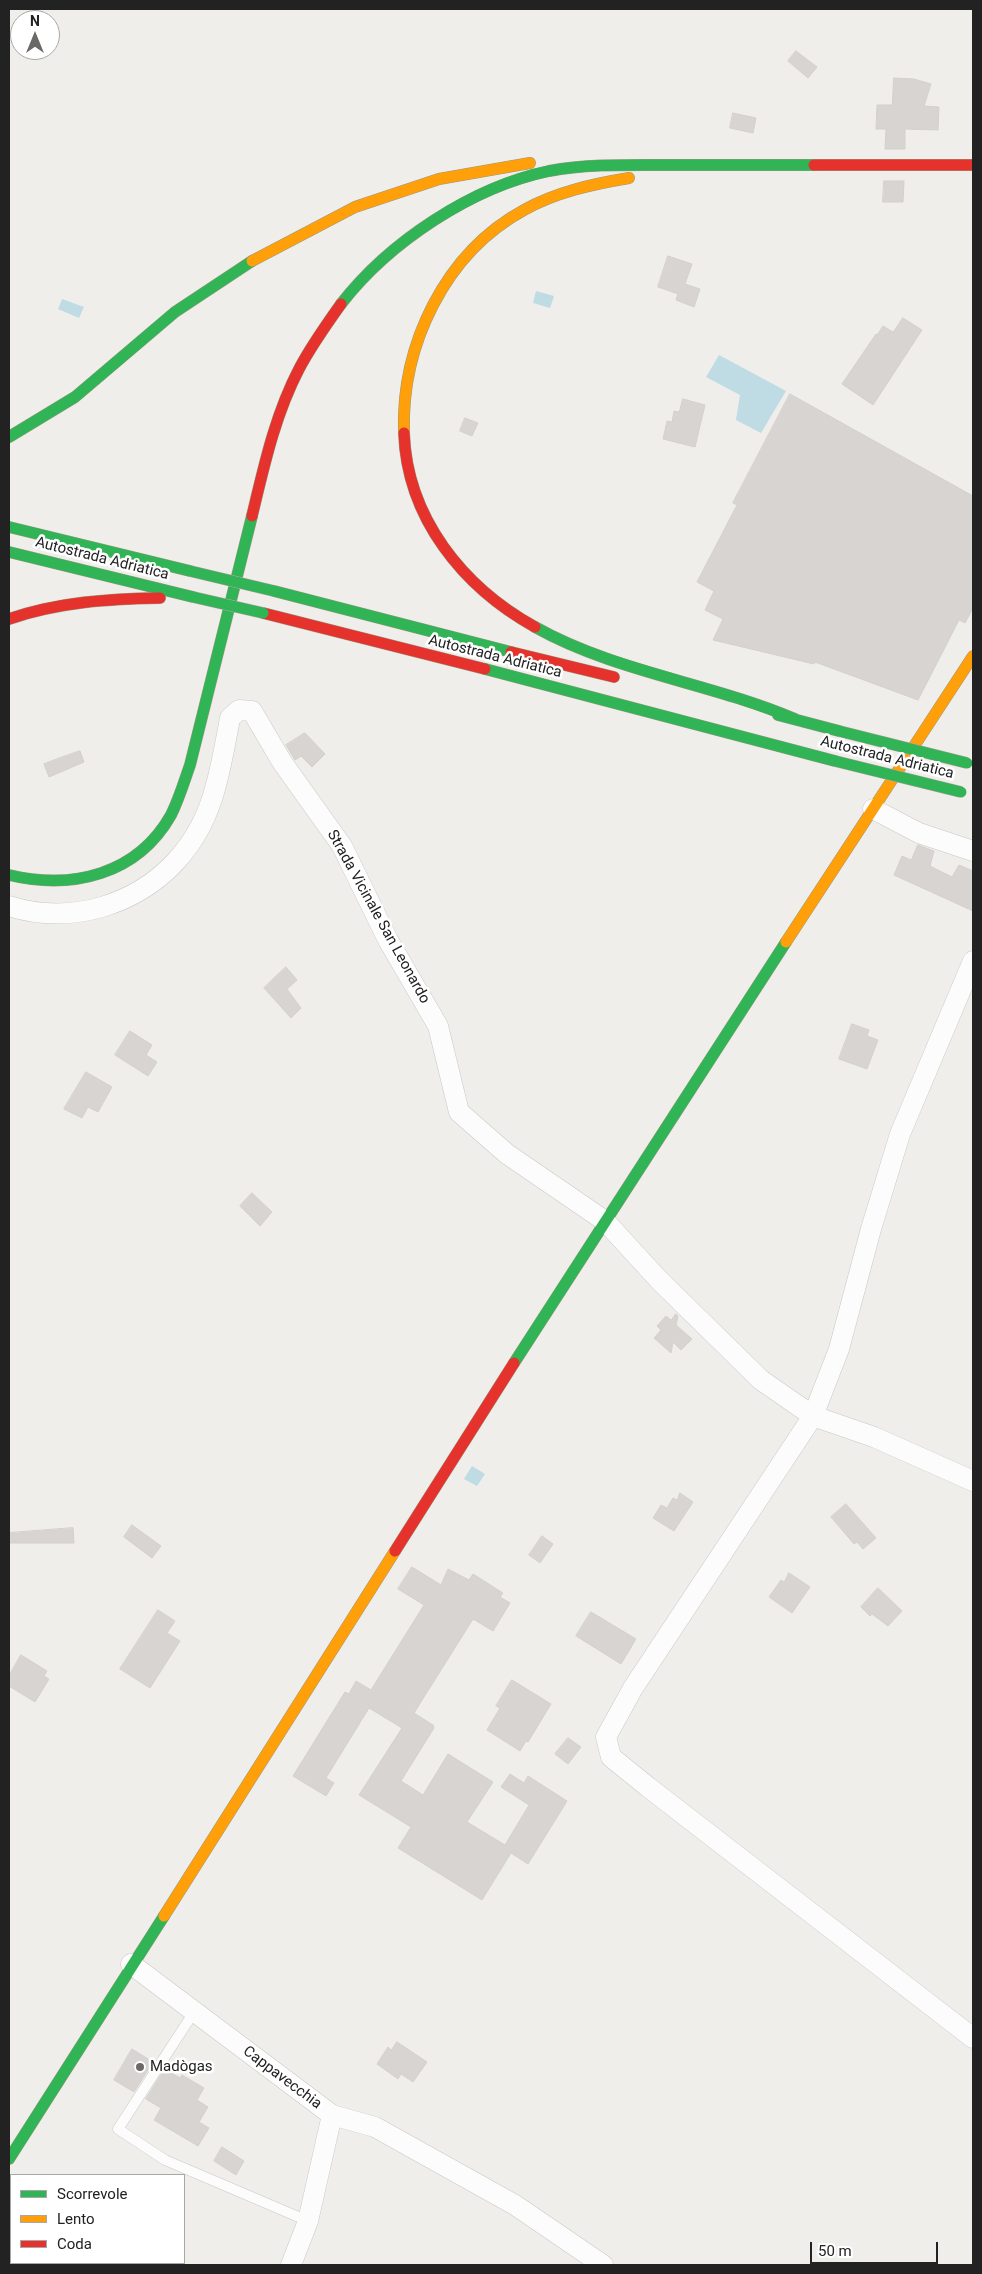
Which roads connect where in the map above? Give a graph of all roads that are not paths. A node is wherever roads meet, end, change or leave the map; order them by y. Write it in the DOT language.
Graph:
graph roads {
  1 [pos="720,165"];
  2 [pos="973,165"];
  3 [pos="9,437"];
  4 [pos="9,526"];
  5 [pos="9,552"];
  6 [pos="193,596"];
  7 [pos="9,619"];
  8 [pos="973,656"];
  9 [pos="625,680"];
  10 [pos="663,688"];
  11 [pos="795,719"];
  12 [pos="970,764"];
  13 [pos="973,795"];
  14 [pos="873,808"];
  15 [pos="973,850"];
  16 [pos="9,875"];
  17 [pos="9,906"];
  18 [pos="973,961"];
  19 [pos="605,1221"];
  20 [pos="813,1416"];
  21 [pos="973,1481"];
  22 [pos="131,1964"];
  23 [pos="194,2012"];
  24 [pos="973,2038"];
  25 [pos="332,2115"];
  26 [pos="9,2159"];
  27 [pos="308,2221"];
  28 [pos="291,2265"];
  29 [pos="603,2265"];
  1 -- 2 [label="main road"];
  1 -- 3 [label="main road"];
  1 -- 11 [label="main road"];
  1 -- 16 [label="main road"];
  4 -- 9 [label="main road, Autostrada Adriatica, bridge"];
  5 -- 6 [label="main road, Autostrada Adriatica"];
  6 -- 7 [label="main road"];
  6 -- 13 [label="main road, Autostrada Adriatica, bridge"];
  8 -- 14 [label="main road"];
  10 -- 11 [label="main road, Autostrada Adriatica"];
  11 -- 12 [label="main road, Autostrada Adriatica, bridge"];
  14 -- 15 [label="street"];
  14 -- 19 [label="main road"];
  17 -- 19 [label="street, Strada Vicinale San Leonardo"];
  18 -- 20 [label="street"];
  19 -- 20 [label="street"];
  19 -- 22 [label="main road"];
  20 -- 21 [label="street"];
  20 -- 24 [label="street"];
  22 -- 23 [label="street, Cappavecchia"];
  22 -- 26 [label="main road"];
  23 -- 25 [label="street, Cappavecchia"];
  23 -- 27 [label="lane"];
  25 -- 27 [label="street, Cappavecchia"];
  25 -- 29 [label="street"];
  27 -- 28 [label="street, Cappavecchia"];
}
